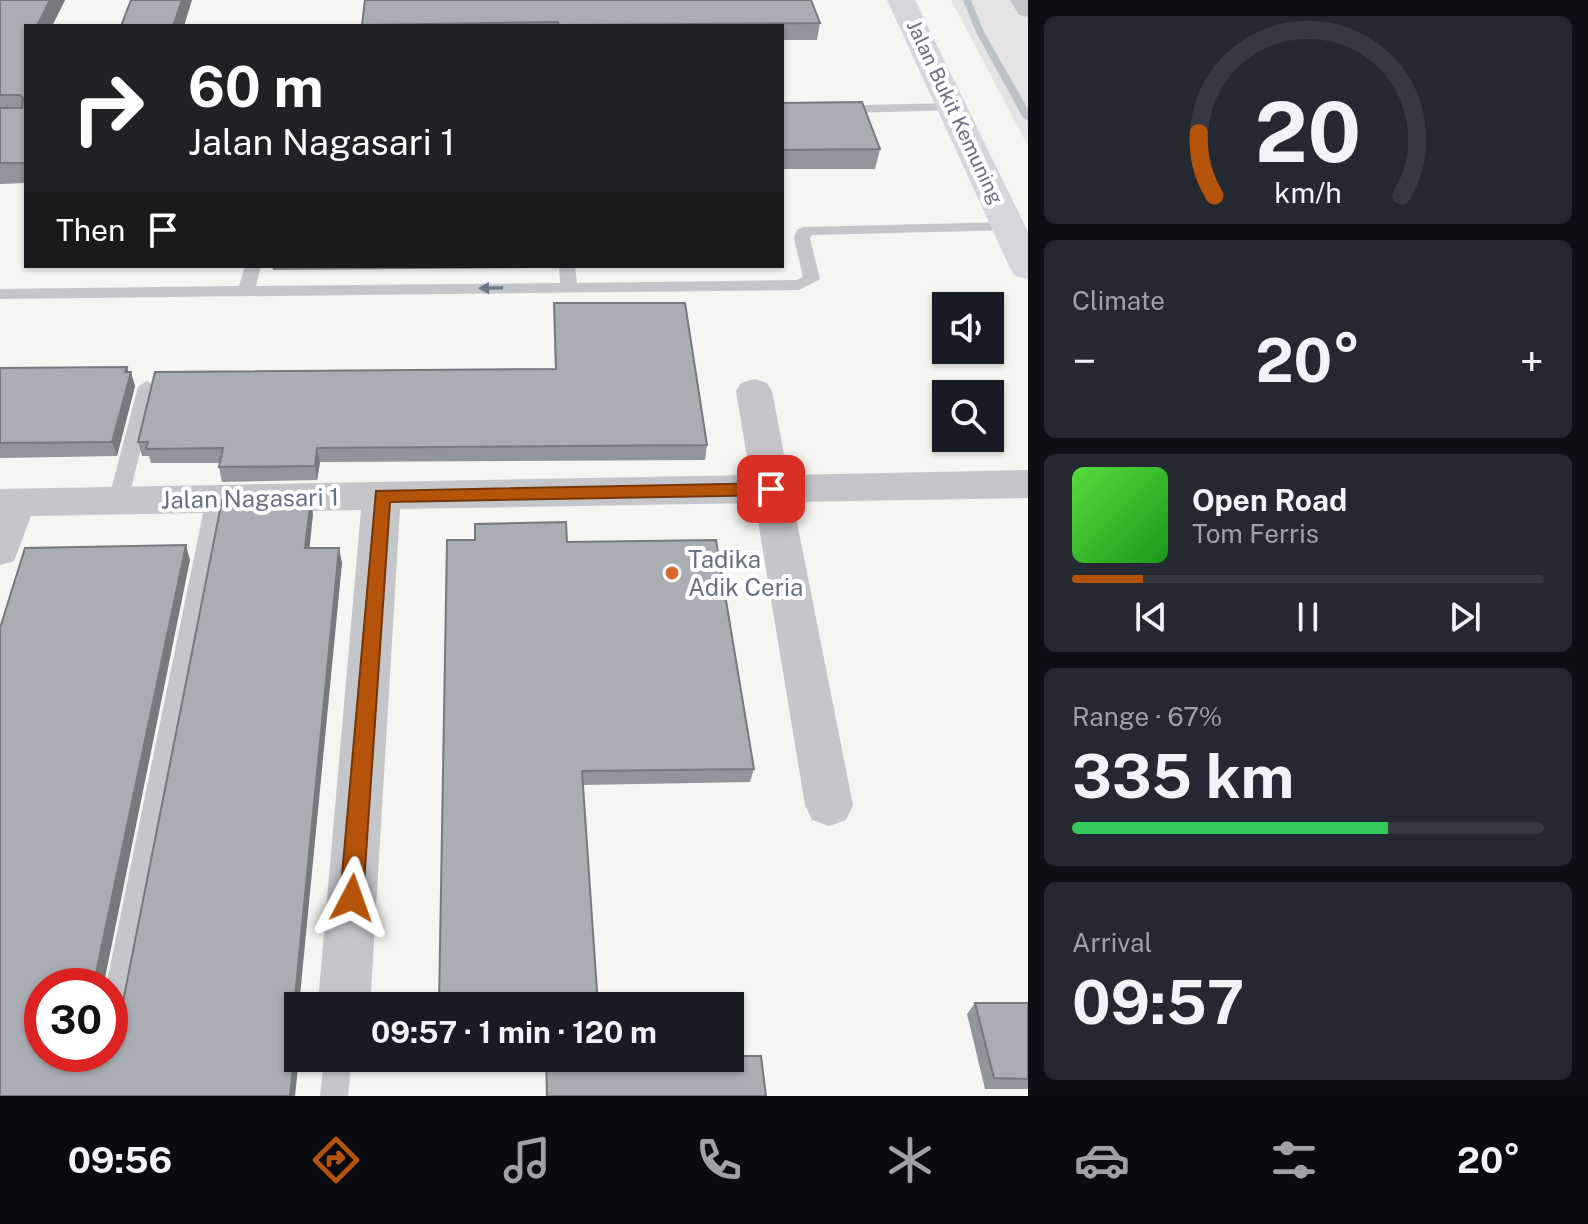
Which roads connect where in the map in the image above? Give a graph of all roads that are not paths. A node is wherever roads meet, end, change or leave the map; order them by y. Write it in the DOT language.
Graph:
graph roads {
  1 [pos="901,0"];
  2 [pos="1022,0"];
  3 [pos="1028,10"];
  4 [pos="952,107"];
  5 [pos="784,111"];
  6 [pos="1009,227"];
  7 [pos="252,268"];
  8 [pos="567,268"];
  9 [pos="1028,268"];
  10 [pos="569,287"];
  11 [pos="246,292"];
  12 [pos="0,294"];
  13 [pos="147,387"];
  14 [pos="754,391"];
  15 [pos="1028,484"];
  16 [pos="771,489"];
  17 [pos="382,496"];
  18 [pos="216,499"];
  19 [pos="118,501"];
  20 [pos="8,503"];
  21 [pos="0,550"];
  22 [pos="829,805"];
  23 [pos="123,968"];
  24 [pos="344,992"];
  25 [pos="337,1072"];
  26 [pos="334,1096"];
  1 -- 4 [label="main road, Jalan Bukit Kemuning"];
  2 -- 3 [label="street"];
  4 -- 5 [label="lane"];
  4 -- 6 [label="main road, Jalan Bukit Kemuning"];
  6 -- 9 [label="main road, Jalan Bukit Kemuning"];
  6 -- 10 [label="lane"];
  7 -- 11 [label="lane"];
  8 -- 10 [label="lane"];
  10 -- 11 [label="lane, one-way"];
  11 -- 12 [label="lane"];
  13 -- 19 [label="lane"];
  14 -- 16 [label="street"];
  15 -- 16 [label="street, Jalan Nagasari 1"];
  16 -- 17 [label="street, Jalan Nagasari 1"];
  16 -- 22 [label="street"];
  17 -- 18 [label="street, Jalan Nagasari 1"];
  17 -- 24 [label="street"];
  18 -- 19 [label="street, Jalan Nagasari 1"];
  18 -- 23 [label="lane"];
  19 -- 20 [label="street, Jalan Nagasari 1"];
  20 -- 21 [label="street"];
  25 -- 26 [label="lane"];
}
